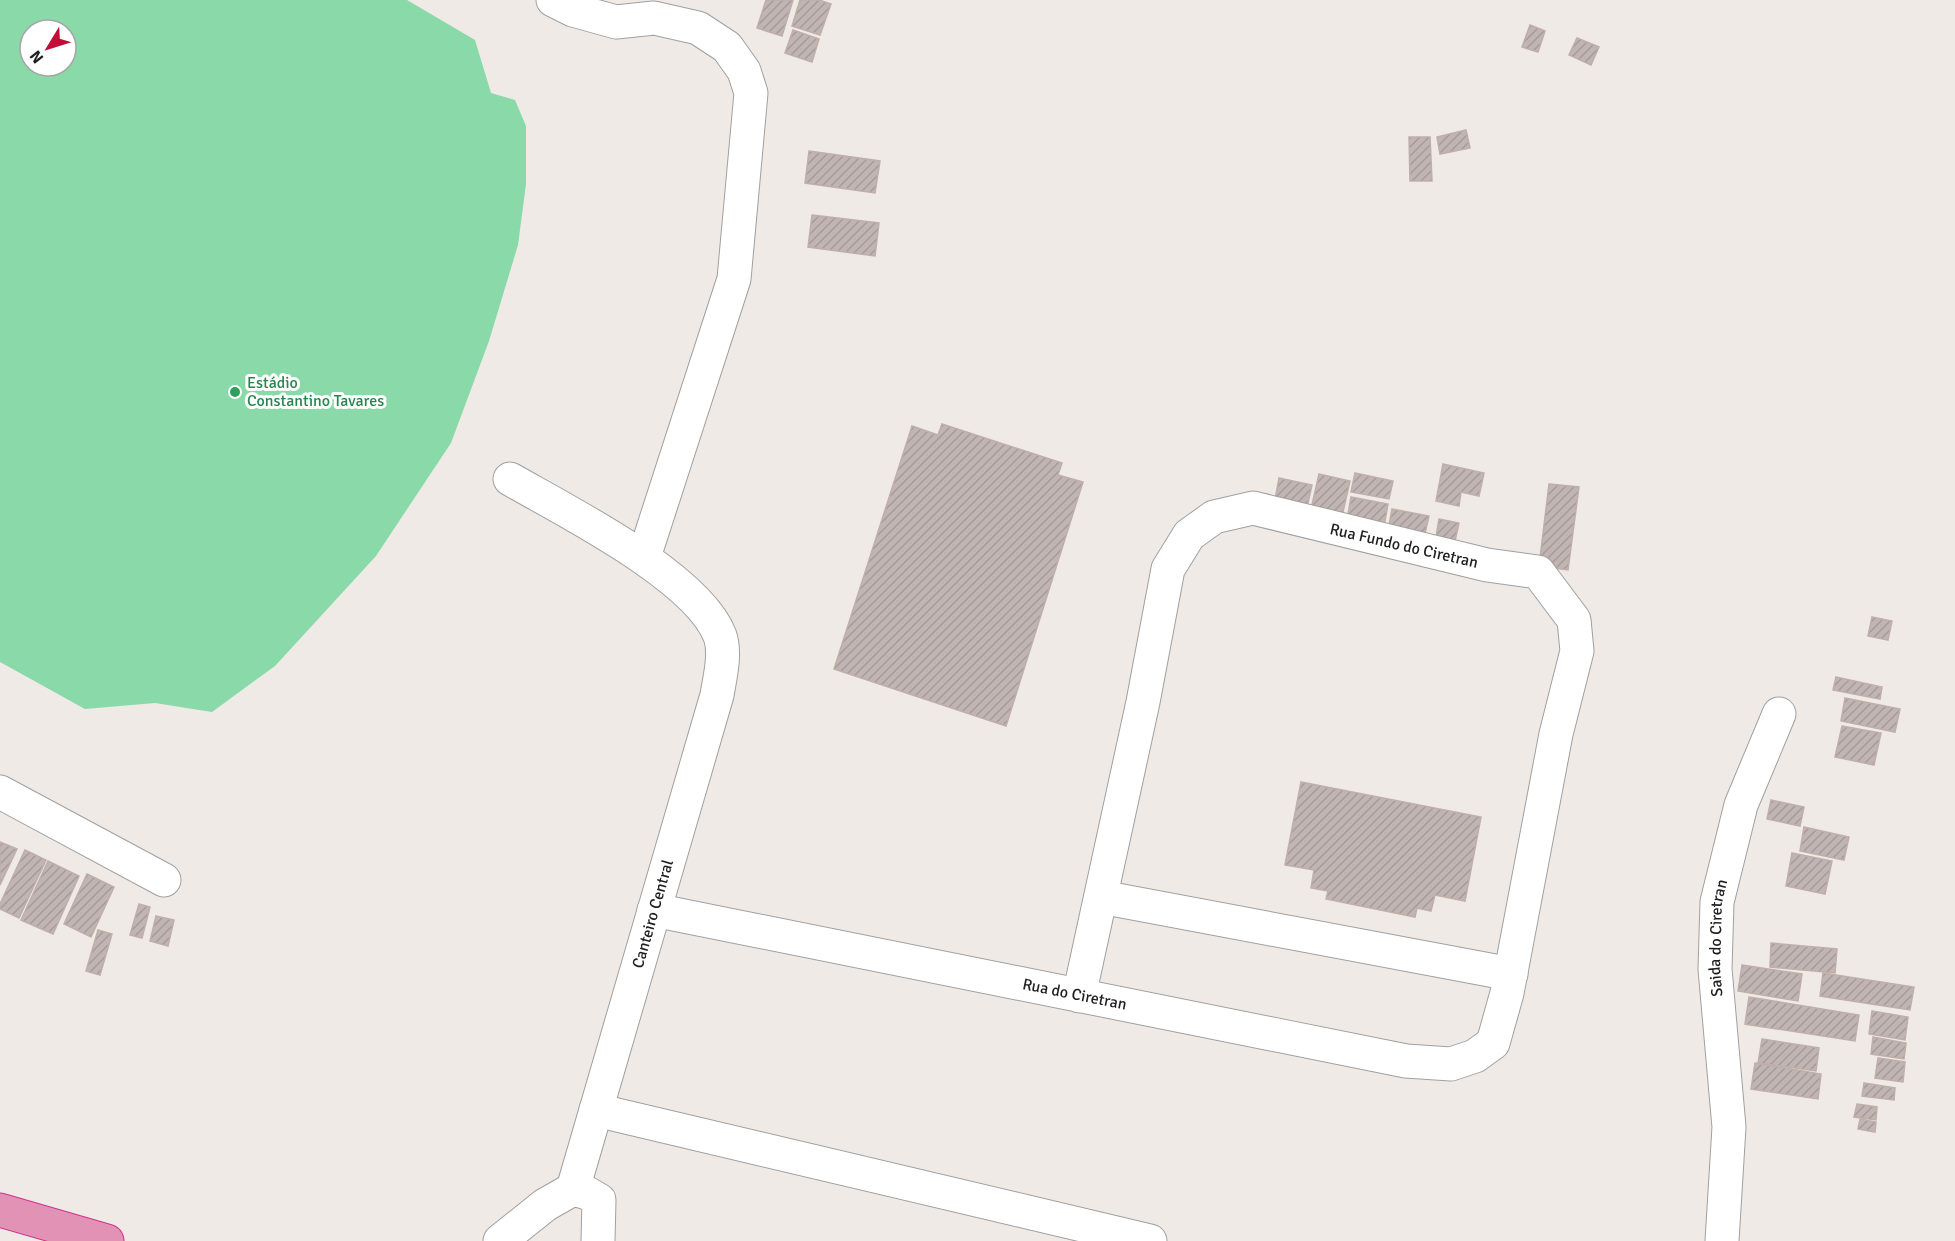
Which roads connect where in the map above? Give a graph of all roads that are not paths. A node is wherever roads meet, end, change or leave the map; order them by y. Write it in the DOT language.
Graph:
graph roads {
  1 [pos="553,0"];
  2 [pos="510,479"];
  3 [pos="644,557"];
  4 [pos="1779,714"];
  5 [pos="0,792"];
  6 [pos="164,880"];
  7 [pos="1101,897"];
  8 [pos="654,909"];
  9 [pos="1511,974"];
  10 [pos="1079,996"];
  11 [pos="596,1110"];
  12 [pos="573,1189"];
  13 [pos="0,1210"];
  14 [pos="107,1241"];
  15 [pos="500,1241"];
  16 [pos="598,1241"];
  17 [pos="1150,1241"];
  18 [pos="1722,1241"];
  1 -- 3 [label="street"];
  2 -- 3 [label="street"];
  3 -- 8 [label="street, Canteiro Central"];
  4 -- 18 [label="street, Saida do Ciretran"];
  5 -- 6 [label="street"];
  7 -- 9 [label="street"];
  7 -- 9 [label="street, Rua Fundo do Ciretran"];
  7 -- 10 [label="street"];
  8 -- 10 [label="street, Rua do Ciretran"];
  8 -- 11 [label="street, Canteiro Central"];
  9 -- 10 [label="street, Rua do Ciretran"];
  11 -- 12 [label="street, Canteiro Central"];
  11 -- 17 [label="street"];
  12 -- 15 [label="street"];
  12 -- 16 [label="street"];
  13 -- 14 [label="highway"];
}
